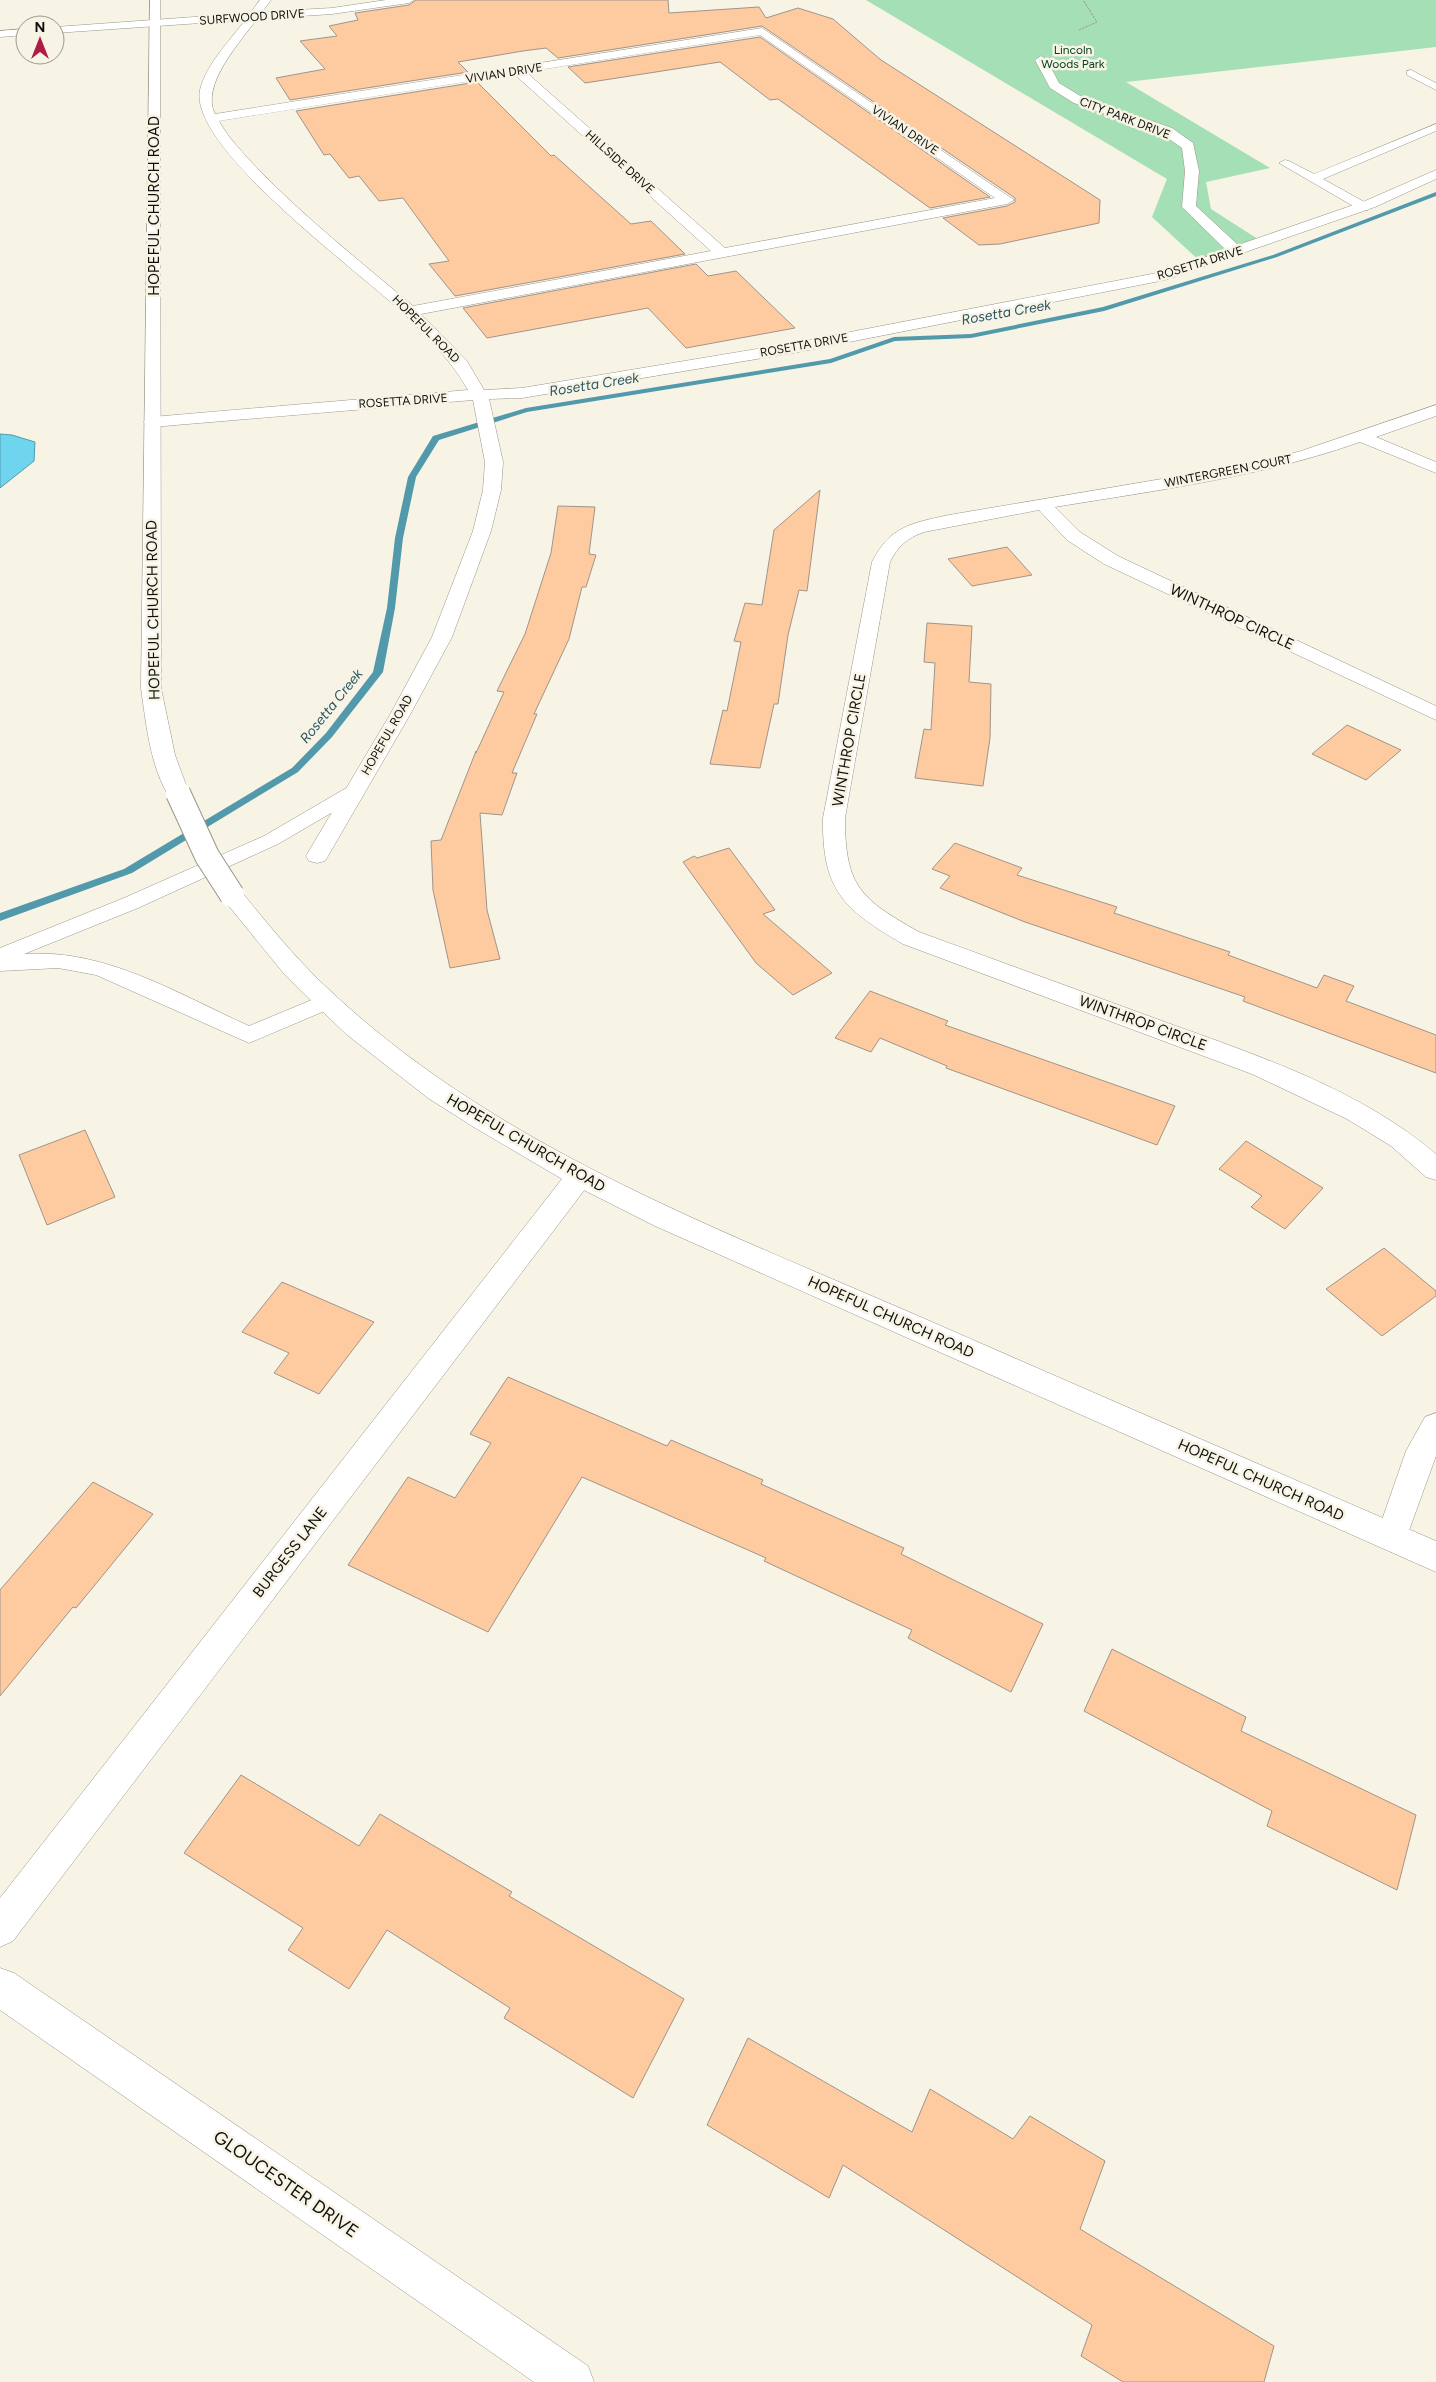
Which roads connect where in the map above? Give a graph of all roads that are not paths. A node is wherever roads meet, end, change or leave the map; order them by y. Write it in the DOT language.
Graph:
graph roads {
  1 [pos="155,0"];
  2 [pos="266,0"];
  3 [pos="409,0"];
  4 [pos="254,16"];
  5 [pos="155,24"];
  6 [pos="65,29"];
  7 [pos="15,33"];
  8 [pos="0,34"];
  9 [pos="1041,60"];
  10 [pos="518,71"];
  11 [pos="1411,73"];
  12 [pos="1436,87"];
  13 [pos="211,118"];
  14 [pos="1436,127"];
  15 [pos="1285,163"];
  16 [pos="1436,174"];
  17 [pos="1313,179"];
  18 [pos="1364,207"];
  19 [pos="1237,252"];
  20 [pos="722,253"];
  21 [pos="410,311"];
  22 [pos="482,404"];
  23 [pos="1436,410"];
  24 [pos="152,422"];
  25 [pos="1362,437"];
  26 [pos="1436,468"];
  27 [pos="1043,504"];
  28 [pos="1436,714"];
  29 [pos="355,791"];
  30 [pos="317,856"];
  31 [pos="0,956"];
  32 [pos="0,964"];
  33 [pos="326,1002"];
  34 [pos="1436,1170"];
  35 [pos="579,1177"];
  36 [pos="1436,1426"];
  37 [pos="1392,1537"];
  38 [pos="1436,1557"];
  39 [pos="0,1928"];
  40 [pos="0,1986"];
  41 [pos="572,2382"];
  1 -- 5 [label="street, HOPEFUL CHURCH ROAD"];
  2 -- 4 [label="street, HOPEFUL ROAD"];
  3 -- 4 [label="street, SURFWOOD DRIVE"];
  4 -- 5 [label="street, SURFWOOD DRIVE"];
  4 -- 13 [label="street, HOPEFUL ROAD"];
  5 -- 6 [label="street, SURFWOOD DRIVE"];
  5 -- 24 [label="street, HOPEFUL CHURCH ROAD"];
  7 -- 8 [label="street"];
  9 -- 19 [label="street, CITY PARK DRIVE"];
  10 -- 13 [label="street, VIVIAN DRIVE"];
  10 -- 20 [label="street, HILLSIDE DRIVE"];
  10 -- 20 [label="street, VIVIAN DRIVE"];
  11 -- 12 [label="lane"];
  13 -- 21 [label="street, HOPEFUL ROAD"];
  14 -- 17 [label="lane"];
  15 -- 17 [label="lane"];
  16 -- 18 [label="street, ROSETTA DRIVE"];
  17 -- 18 [label="lane"];
  18 -- 19 [label="street, ROSETTA DRIVE"];
  19 -- 22 [label="street, ROSETTA DRIVE"];
  20 -- 21 [label="street, VIVIAN DRIVE"];
  21 -- 22 [label="street, HOPEFUL ROAD"];
  22 -- 24 [label="street, ROSETTA DRIVE"];
  22 -- 29 [label="street, HOPEFUL ROAD"];
  23 -- 25 [label="street, WINTERGREEN COURT"];
  24 -- 33 [label="street, HOPEFUL CHURCH ROAD, bridge"];
  25 -- 26 [label="street"];
  25 -- 27 [label="street, WINTERGREEN COURT"];
  27 -- 28 [label="street, WINTHROP CIRCLE"];
  27 -- 34 [label="street, WINTHROP CIRCLE"];
  29 -- 30 [label="street, HOPEFUL ROAD"];
  29 -- 31 [label="lane"];
  32 -- 33 [label="lane"];
  33 -- 35 [label="street, HOPEFUL CHURCH ROAD"];
  35 -- 37 [label="street, HOPEFUL CHURCH ROAD"];
  35 -- 39 [label="street, BURGESS LANE"];
  36 -- 37 [label="street"];
  37 -- 38 [label="street, HOPEFUL CHURCH ROAD"];
  40 -- 41 [label="street, GLOUCESTER DRIVE"];
}
